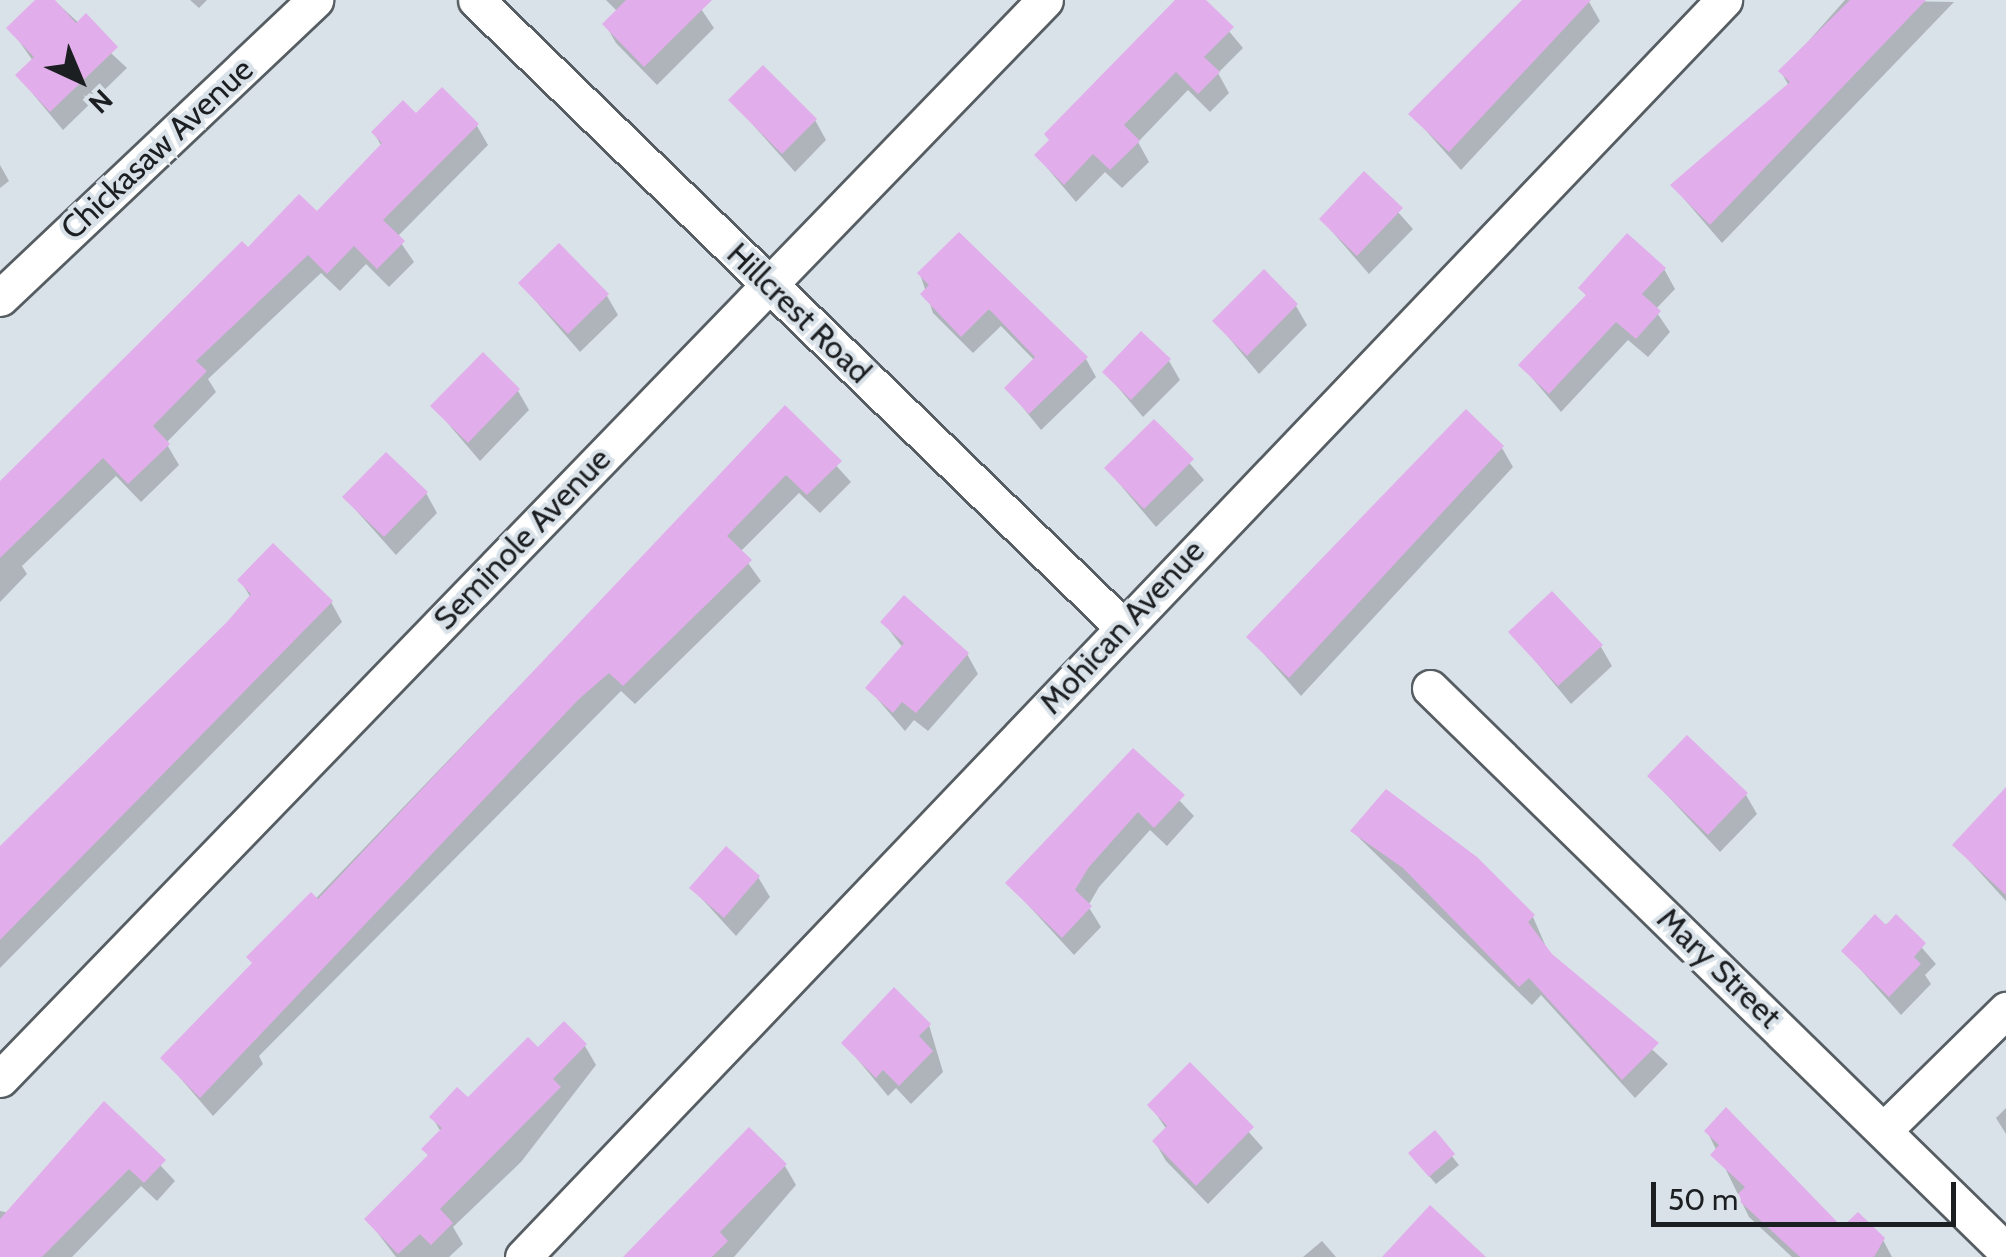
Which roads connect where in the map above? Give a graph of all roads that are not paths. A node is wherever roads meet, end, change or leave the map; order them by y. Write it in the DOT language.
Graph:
graph roads {
  1 [pos="315,0"];
  2 [pos="476,0"];
  3 [pos="1044,0"];
  4 [pos="1724,0"];
  5 [pos="769,284"];
  6 [pos="0,298"];
  7 [pos="1121,626"];
  8 [pos="1430,688"];
  9 [pos="2006,1010"];
  10 [pos="0,1079"];
  11 [pos="1885,1129"];
  12 [pos="2006,1251"];
  13 [pos="523,1257"];
  1 -- 6 [label="street, Chickasaw Avenue"];
  2 -- 5 [label="street, Hillcrest Road"];
  3 -- 5 [label="street, Seminole Avenue"];
  4 -- 7 [label="street, Mohican Avenue"];
  5 -- 7 [label="street, Hillcrest Road"];
  5 -- 10 [label="street, Seminole Avenue"];
  7 -- 13 [label="street, Mohican Avenue"];
  8 -- 11 [label="street, Mary Street"];
  9 -- 11 [label="street"];
  11 -- 12 [label="street, Mary Street"];
}
